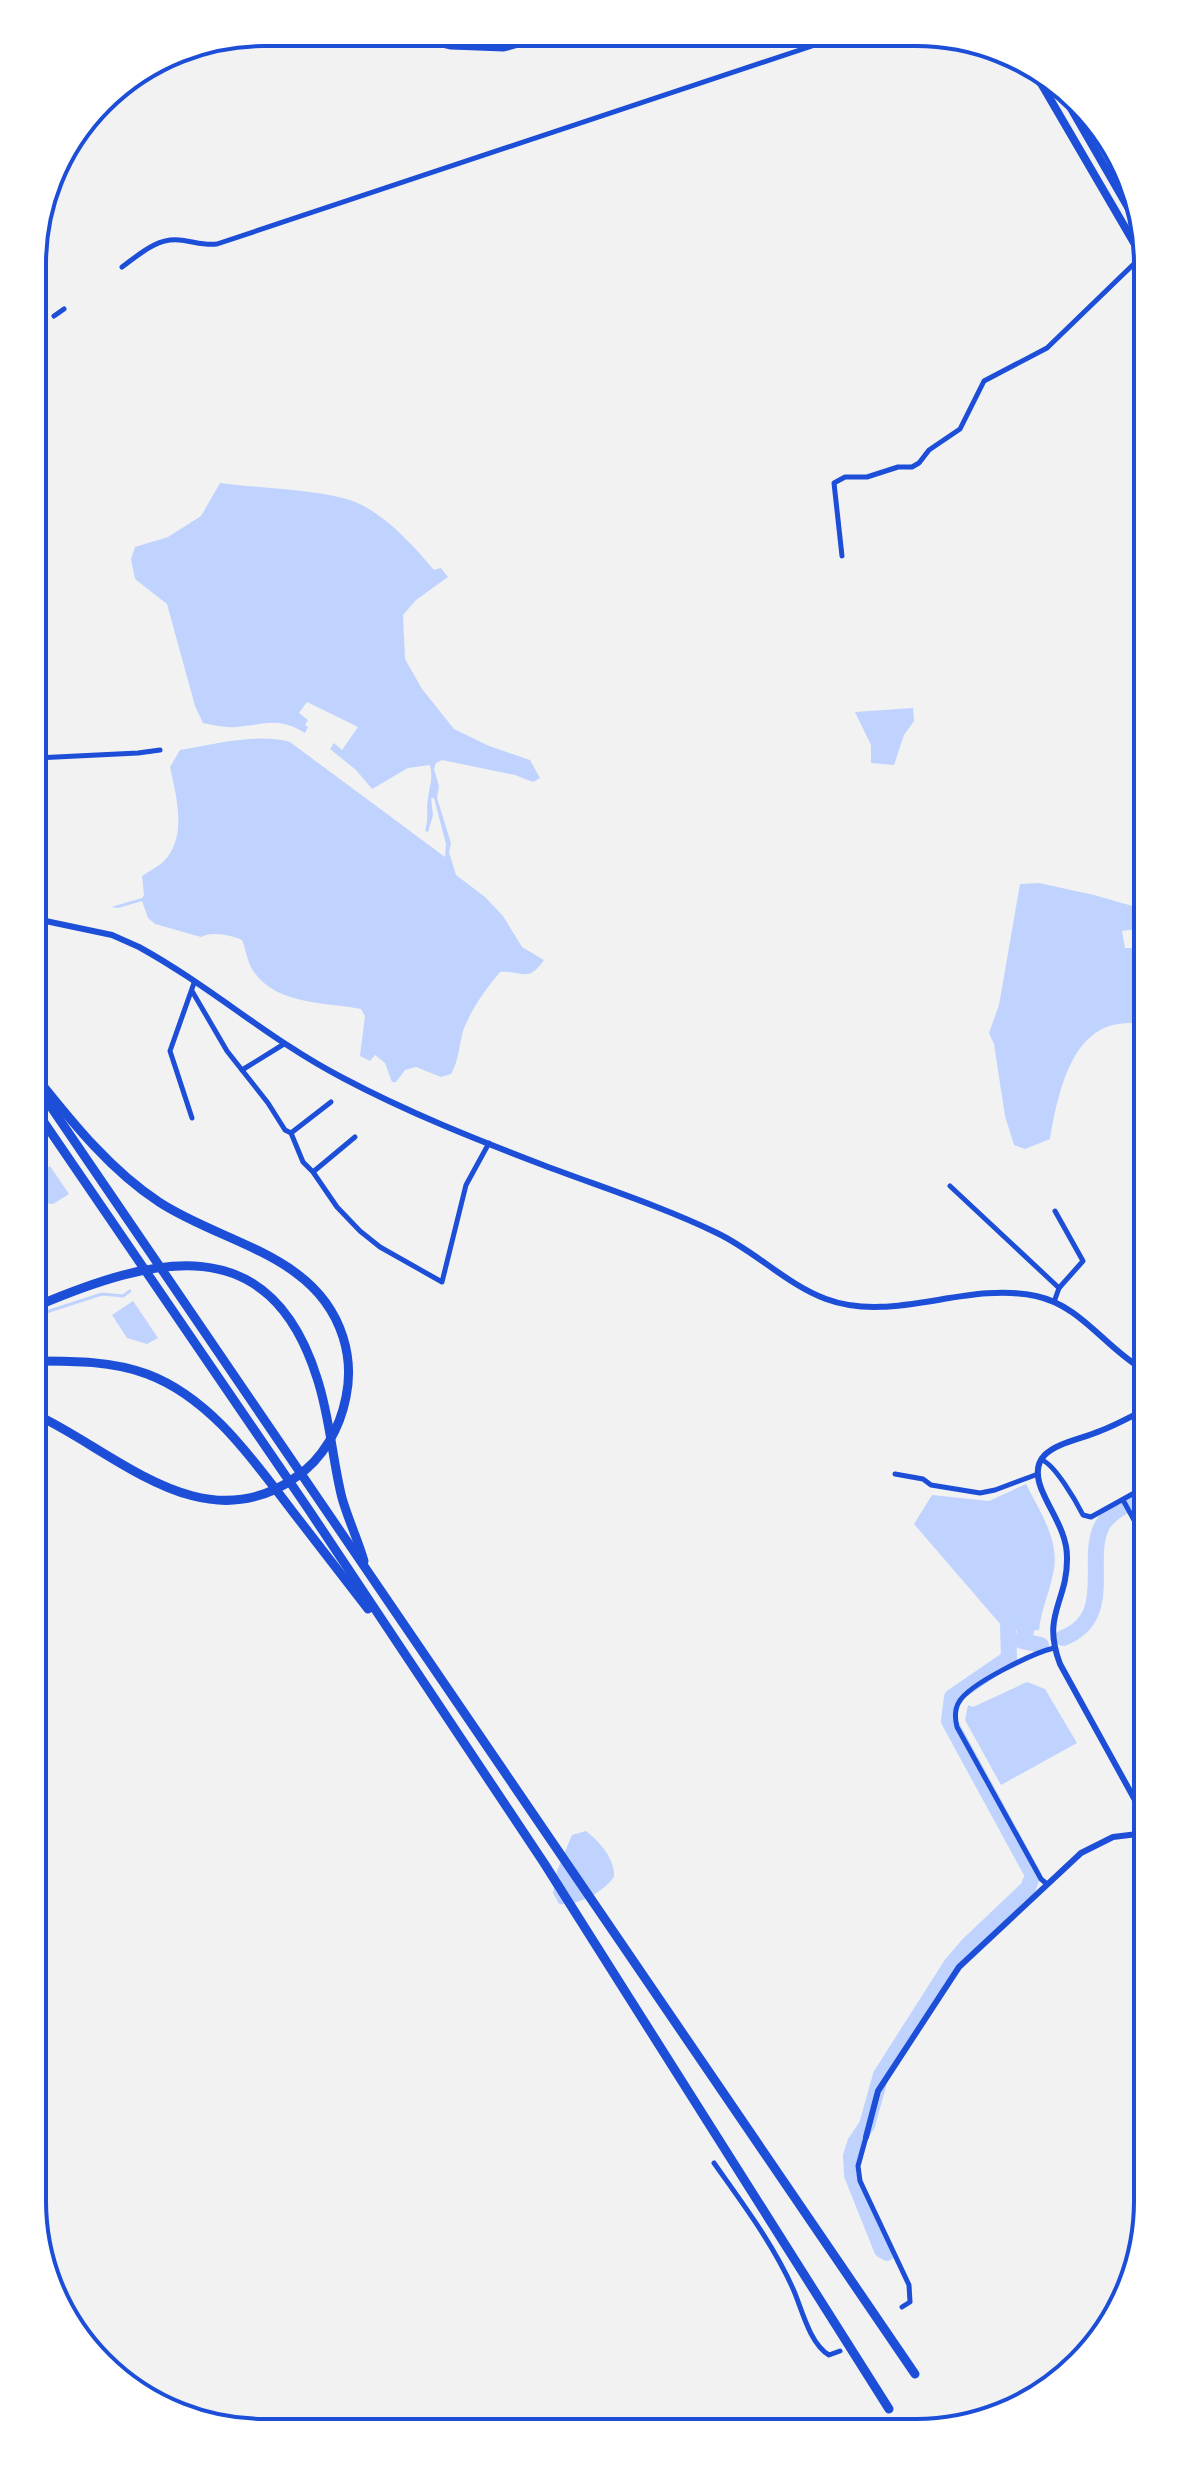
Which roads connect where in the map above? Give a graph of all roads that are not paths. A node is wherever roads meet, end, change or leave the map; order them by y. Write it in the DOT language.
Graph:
graph roads {
  1 [pos="451,46"];
  2 [pos="511,46"];
  3 [pos="812,46"];
  4 [pos="1043,87"];
  5 [pos="1075,116"];
  6 [pos="1125,203"];
  7 [pos="1132,242"];
  8 [pos="1134,261"];
  9 [pos="122,267"];
  10 [pos="64,309"];
  11 [pos="54,316"];
  12 [pos="842,556"];
  13 [pos="160,750"];
  14 [pos="46,757"];
  15 [pos="46,921"];
  16 [pos="194,983"];
  17 [pos="192,991"];
  18 [pos="284,1044"];
  19 [pos="242,1070"];
  20 [pos="46,1089"];
  21 [pos="46,1100"];
  22 [pos="331,1102"];
  23 [pos="192,1118"];
  24 [pos="46,1125"];
  25 [pos="291,1133"];
  26 [pos="355,1137"];
  27 [pos="489,1143"];
  28 [pos="313,1172"];
  29 [pos="950,1186"];
  30 [pos="1055,1211"];
  31 [pos="1059,1288"];
  32 [pos="1054,1302"];
  33 [pos="46,1303"];
  34 [pos="46,1361"];
  35 [pos="1134,1362"];
  36 [pos="1134,1415"];
  37 [pos="46,1420"];
  38 [pos="1042,1460"];
  39 [pos="895,1474"];
  40 [pos="1038,1474"];
  41 [pos="1134,1494"];
  42 [pos="1123,1500"];
  43 [pos="1134,1520"];
  44 [pos="366,1569"];
  45 [pos="1054,1648"];
  46 [pos="415,1669"];
  47 [pos="1134,1798"];
  48 [pos="1134,1834"];
  49 [pos="1047,1884"];
  50 [pos="866,2137"];
  51 [pos="714,2163"];
  52 [pos="902,2307"];
  53 [pos="840,2351"];
  54 [pos="915,2374"];
  55 [pos="889,2409"];
  1 -- 2 [label="main road"];
  3 -- 9 [label="street"];
  4 -- 7 [label="highway"];
  5 -- 6 [label="highway"];
  8 -- 12 [label="street"];
  10 -- 11 [label="street"];
  13 -- 14 [label="street"];
  15 -- 16 [label="street"];
  16 -- 17 [label="street"];
  16 -- 18 [label="street"];
  17 -- 19 [label="street"];
  17 -- 23 [label="street"];
  18 -- 19 [label="street"];
  18 -- 27 [label="street"];
  19 -- 25 [label="street"];
  20 -- 37 [label="highway"];
  21 -- 44 [label="highway"];
  22 -- 25 [label="street"];
  24 -- 46 [label="highway"];
  25 -- 28 [label="street"];
  26 -- 28 [label="street"];
  27 -- 28 [label="street"];
  27 -- 32 [label="street"];
  29 -- 31 [label="street"];
  30 -- 31 [label="street"];
  31 -- 32 [label="street"];
  32 -- 35 [label="street"];
  33 -- 44 [label="highway"];
  34 -- 46 [label="highway"];
  36 -- 38 [label="street"];
  38 -- 40 [label="street"];
  38 -- 42 [label="street"];
  39 -- 40 [label="street"];
  40 -- 45 [label="street"];
  41 -- 42 [label="street"];
  42 -- 43 [label="street"];
  44 -- 54 [label="highway"];
  45 -- 47 [label="street"];
  45 -- 49 [label="street"];
  46 -- 55 [label="highway"];
  48 -- 49 [label="street"];
  49 -- 50 [label="street"];
  50 -- 52 [label="street"];
  51 -- 53 [label="street"];
}
